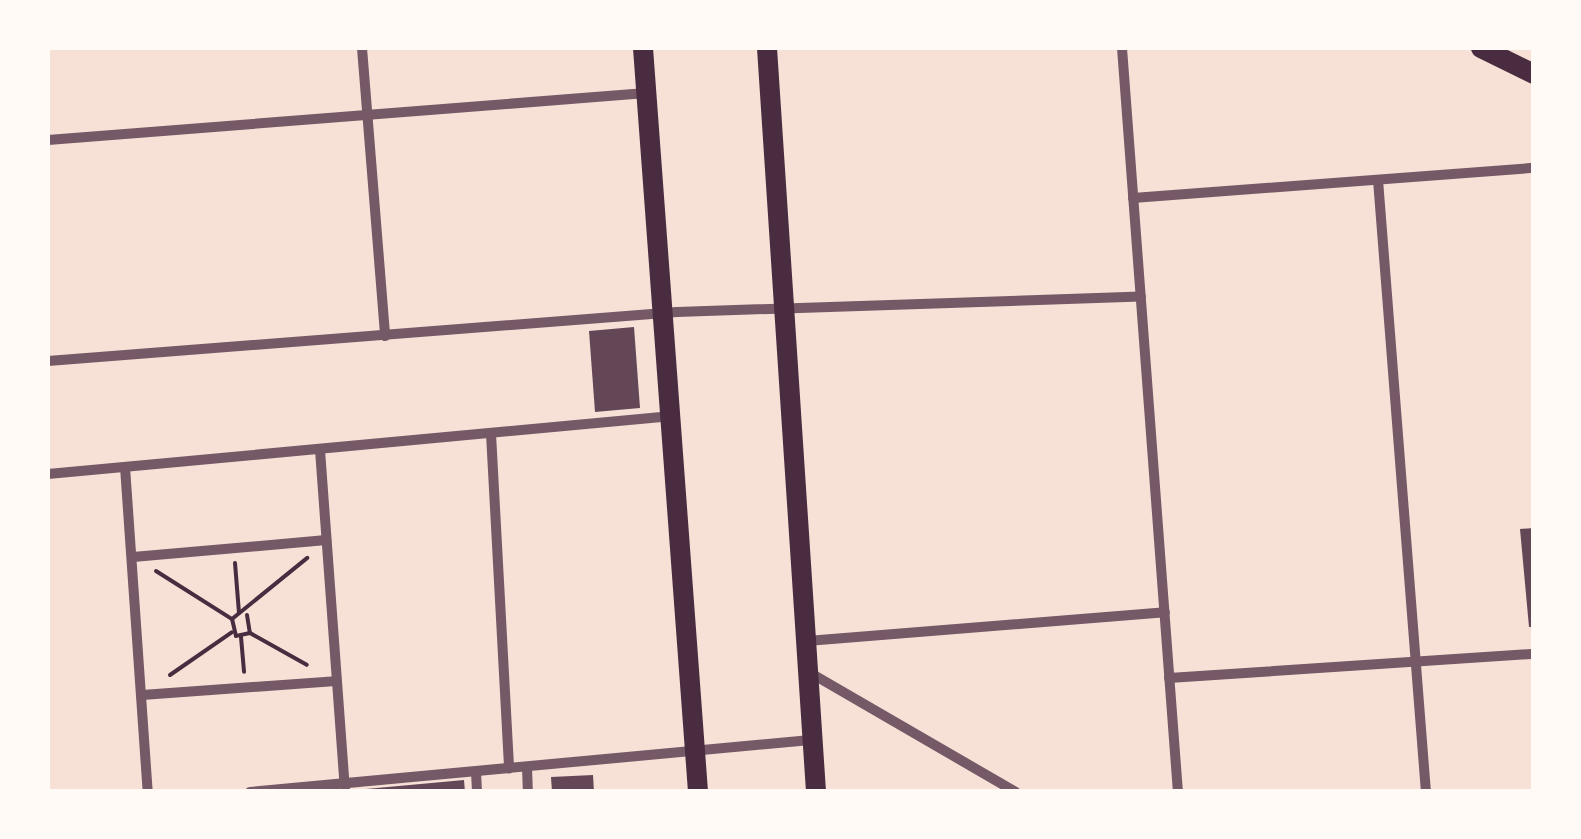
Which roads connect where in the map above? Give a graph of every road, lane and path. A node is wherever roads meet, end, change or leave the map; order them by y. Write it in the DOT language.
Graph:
graph roads {
  1 [pos="362,48"];
  2 [pos="643,48"];
  3 [pos="767,48"];
  4 [pos="1122,48"];
  5 [pos="1481,48"];
  6 [pos="1534,74"];
  7 [pos="646,93"];
  8 [pos="370,118"];
  9 [pos="48,140"];
  10 [pos="1534,168"];
  11 [pos="1378,180"];
  12 [pos="1134,198"];
  13 [pos="1141,297"];
  14 [pos="782,311"];
  15 [pos="664,312"];
  16 [pos="385,336"];
  17 [pos="48,361"];
  18 [pos="672,416"];
  19 [pos="491,434"];
  20 [pos="320,450"];
  21 [pos="125,467"];
  22 [pos="48,474"];
  23 [pos="326,540"];
  24 [pos="234,548"];
  25 [pos="132,557"];
  26 [pos="1164,612"];
  27 [pos="239,614"];
  28 [pos="246,615"];
  29 [pos="232,619"];
  30 [pos="232,632"];
  31 [pos="250,633"];
  32 [pos="241,637"];
  33 [pos="804,641"];
  34 [pos="1534,654"];
  35 [pos="1415,662"];
  36 [pos="806,671"];
  37 [pos="1170,678"];
  38 [pos="335,680"];
  39 [pos="245,688"];
  40 [pos="142,695"];
  41 [pos="810,740"];
  42 [pos="695,752"];
  43 [pos="526,767"];
  44 [pos="509,770"];
  45 [pos="476,772"];
  46 [pos="344,789"];
  47 [pos="148,792"];
  48 [pos="250,792"];
  49 [pos="477,792"];
  50 [pos="528,792"];
  51 [pos="698,792"];
  52 [pos="816,792"];
  53 [pos="1016,792"];
  54 [pos="1178,792"];
  55 [pos="1426,792"];
  1 -- 8 [label="street"];
  2 -- 7 [label="highway"];
  3 -- 14 [label="highway"];
  4 -- 12 [label="street"];
  5 -- 6 [label="highway"];
  7 -- 8 [label="street"];
  7 -- 15 [label="highway"];
  8 -- 9 [label="street"];
  8 -- 16 [label="street"];
  10 -- 11 [label="street"];
  11 -- 12 [label="street"];
  11 -- 35 [label="street"];
  12 -- 13 [label="street"];
  13 -- 14 [label="street"];
  13 -- 26 [label="street"];
  14 -- 15 [label="street"];
  14 -- 33 [label="highway"];
  15 -- 16 [label="street"];
  15 -- 18 [label="highway"];
  16 -- 17 [label="street"];
  18 -- 19 [label="street"];
  18 -- 42 [label="highway"];
  19 -- 20 [label="street"];
  19 -- 44 [label="street"];
  20 -- 21 [label="street"];
  20 -- 23 [label="street"];
  21 -- 22 [label="street"];
  21 -- 25 [label="street"];
  23 -- 24 [label="street"];
  23 -- 28 [label="path"];
  23 -- 38 [label="street"];
  24 -- 25 [label="street"];
  24 -- 27 [label="path"];
  25 -- 29 [label="path"];
  25 -- 40 [label="street"];
  26 -- 33 [label="street"];
  26 -- 37 [label="street"];
  27 -- 28 [label="path"];
  27 -- 29 [label="path"];
  28 -- 31 [label="path"];
  29 -- 30 [label="path"];
  30 -- 32 [label="path"];
  30 -- 40 [label="path"];
  31 -- 32 [label="path"];
  31 -- 38 [label="path"];
  32 -- 39 [label="path"];
  33 -- 36 [label="highway"];
  34 -- 35 [label="street"];
  35 -- 37 [label="street"];
  35 -- 55 [label="street"];
  36 -- 41 [label="highway"];
  36 -- 53 [label="street"];
  37 -- 54 [label="street"];
  38 -- 39 [label="street"];
  38 -- 46 [label="street"];
  39 -- 40 [label="street"];
  40 -- 47 [label="street"];
  41 -- 42 [label="street"];
  41 -- 52 [label="highway"];
  42 -- 43 [label="street"];
  42 -- 51 [label="highway"];
  43 -- 44 [label="street"];
  43 -- 50 [label="street"];
  44 -- 45 [label="street"];
  45 -- 46 [label="street"];
  45 -- 49 [label="street"];
  46 -- 48 [label="street"];
}
